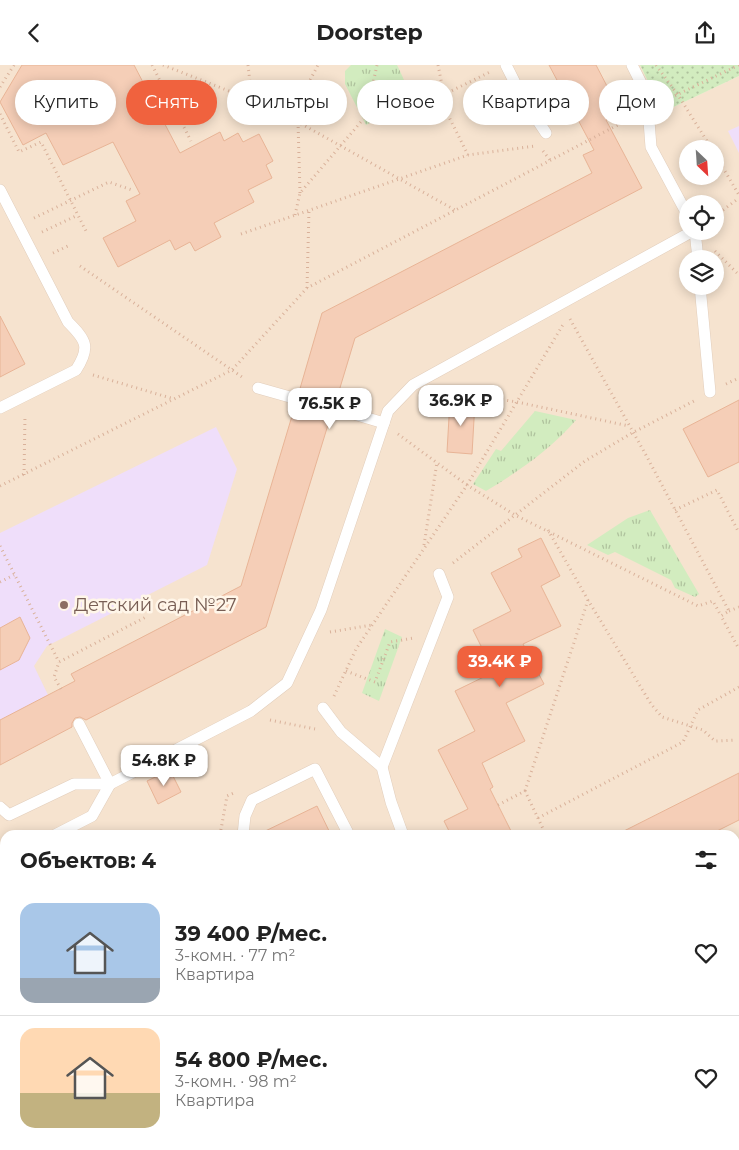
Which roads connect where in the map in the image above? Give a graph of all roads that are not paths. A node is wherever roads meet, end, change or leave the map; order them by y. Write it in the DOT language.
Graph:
graph roads {
  1 [pos="632,65"];
  2 [pos="500,67"];
  3 [pos="546,133"];
  4 [pos="0,189"];
  5 [pos="679,199"];
  6 [pos="679,239"];
  7 [pos="701,295"];
  8 [pos="258,388"];
  9 [pos="710,393"];
  10 [pos="297,399"];
  11 [pos="0,408"];
  12 [pos="334,408"];
  13 [pos="384,423"];
  14 [pos="439,574"];
  15 [pos="327,707"];
  16 [pos="79,724"];
  17 [pos="382,767"];
  18 [pos="110,784"];
  19 [pos="0,807"];
  20 [pos="65,830"];
  21 [pos="244,830"];
  22 [pos="346,830"];
  23 [pos="402,830"];
  1 -- 5 [label="lane"];
  2 -- 3 [label="lane"];
  4 -- 11 [label="lane"];
  6 -- 13 [label="lane"];
  7 -- 9 [label="lane"];
  8 -- 10 [label="lane"];
  12 -- 13 [label="lane"];
  13 -- 18 [label="lane"];
  14 -- 17 [label="lane"];
  15 -- 17 [label="lane"];
  16 -- 18 [label="lane"];
  17 -- 23 [label="lane"];
  18 -- 19 [label="lane"];
  18 -- 20 [label="lane"];
  21 -- 22 [label="lane"];
}
